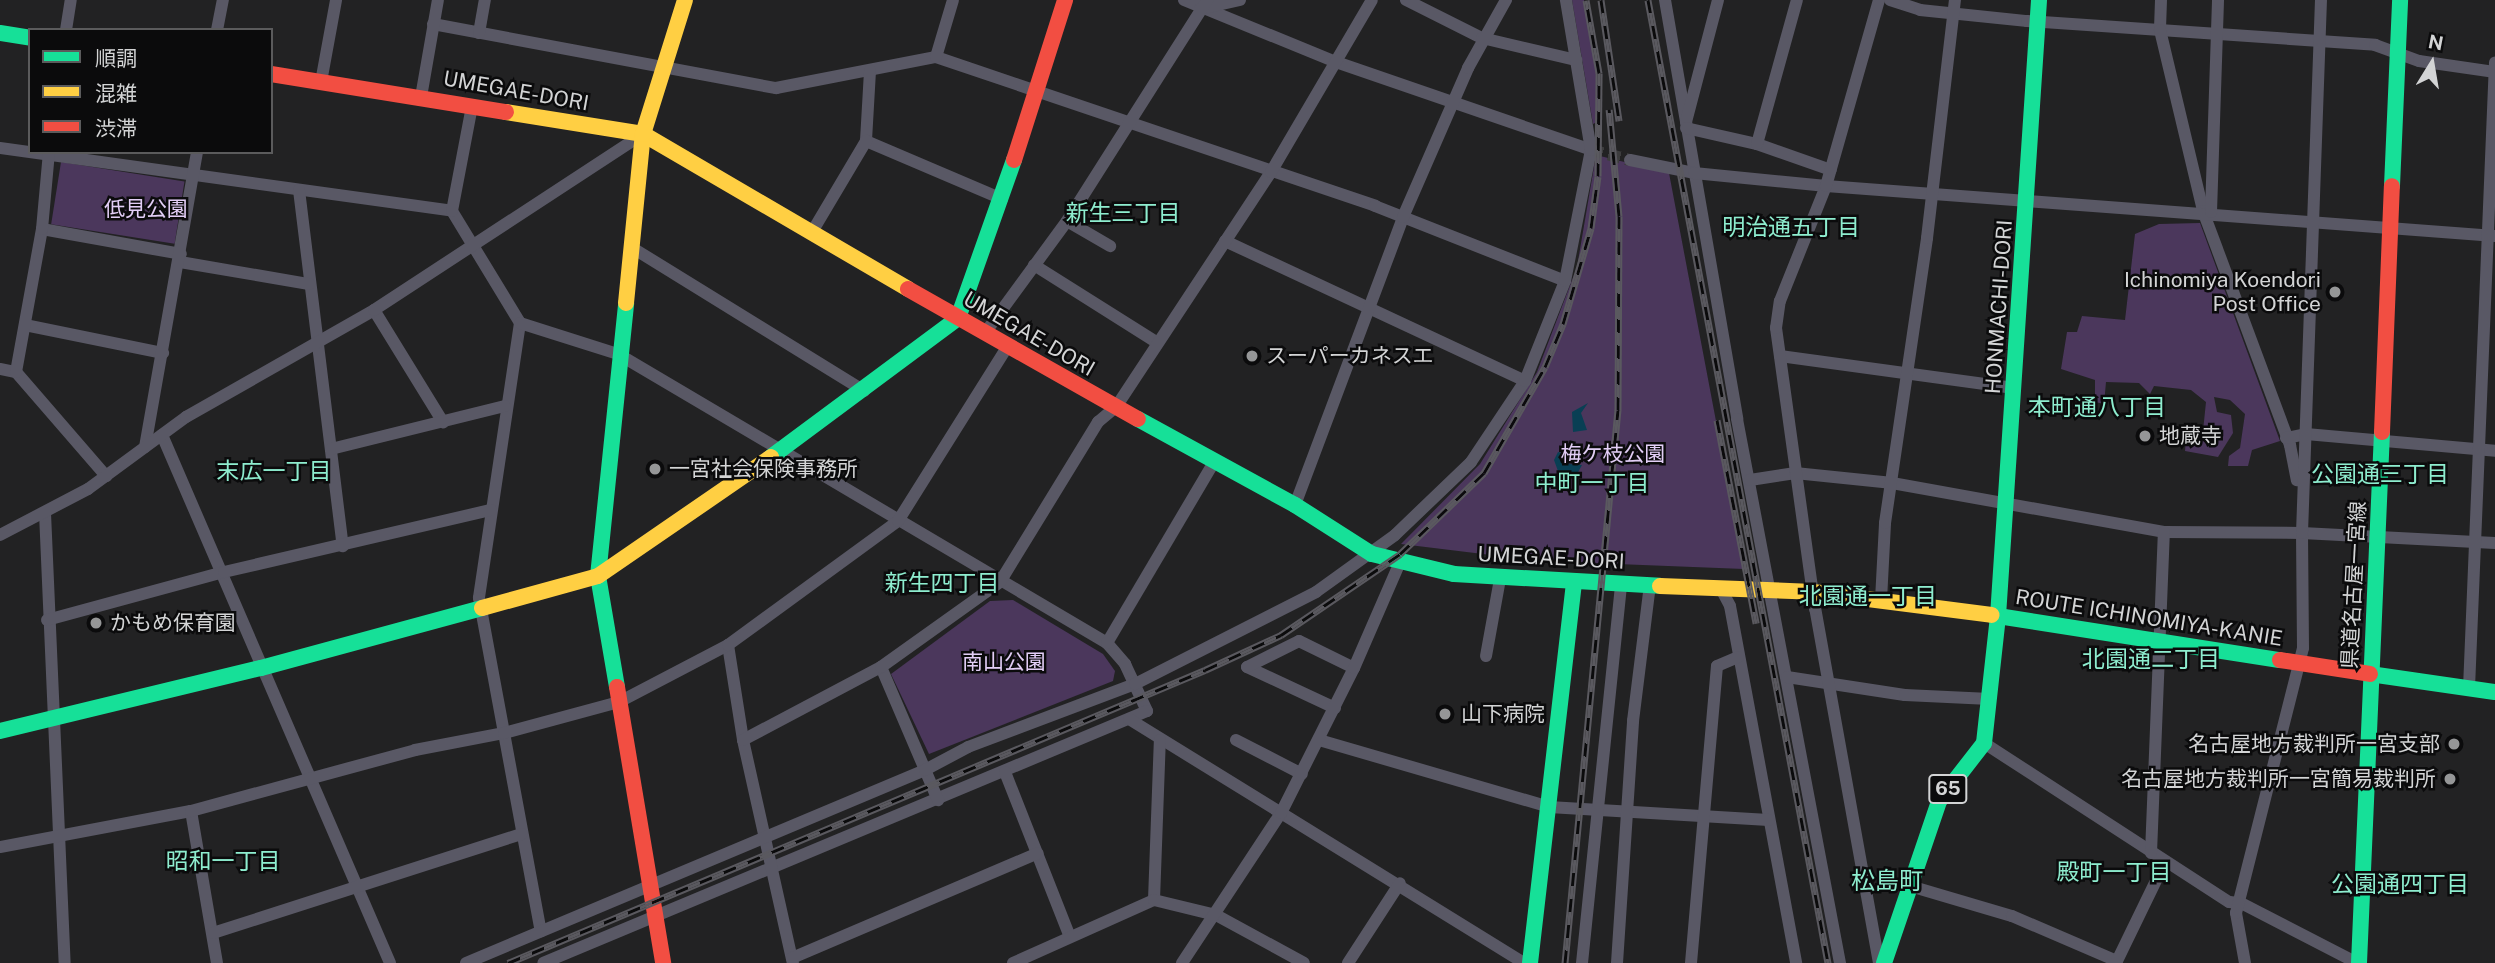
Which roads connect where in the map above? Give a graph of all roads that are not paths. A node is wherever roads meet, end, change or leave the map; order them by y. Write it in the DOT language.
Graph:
graph roads {
  1 [pos="71,0"];
  2 [pos="223,0"];
  3 [pos="336,0"];
  4 [pos="438,0"];
  5 [pos="485,0"];
  6 [pos="685,0"];
  7 [pos="953,0"];
  8 [pos="1065,0"];
  9 [pos="1184,0"];
  10 [pos="1240,0"];
  11 [pos="1372,0"];
  12 [pos="1406,0"];
  13 [pos="1506,0"];
  14 [pos="1566,0"];
  15 [pos="1665,0"];
  16 [pos="1718,0"];
  17 [pos="1797,0"];
  18 [pos="1880,0"];
  19 [pos="1890,0"];
  20 [pos="1955,0"];
  21 [pos="2039,0"];
  22 [pos="2161,0"];
  23 [pos="2218,0"];
  24 [pos="2321,0"];
  25 [pos="2400,0"];
  26 [pos="1203,5"];
  27 [pos="1954,14"];
  28 [pos="2038,22"];
  29 [pos="433,24"];
  30 [pos="66,28"];
  31 [pos="217,28"];
  32 [pos="2160,30"];
  33 [pos="2217,32"];
  34 [pos="0,33"];
  35 [pos="479,33"];
  36 [pos="28,38"];
  37 [pos="1482,38"];
  38 [pos="2320,41"];
  39 [pos="2399,54"];
  40 [pos="936,57"];
  41 [pos="1576,60"];
  42 [pos="1336,62"];
  43 [pos="664,67"];
  44 [pos="2495,69"];
  45 [pos="870,71"];
  46 [pos="273,74"];
  47 [pos="321,82"];
  48 [pos="1035,91"];
  49 [pos="421,97"];
  50 [pos="1451,104"];
  51 [pos="471,106"];
  52 [pos="1132,122"];
  53 [pos="1685,127"];
  54 [pos="643,134"];
  55 [pos="866,141"];
  56 [pos="1757,144"];
  57 [pos="0,148"];
  58 [pos="1591,150"];
  59 [pos="28,151"];
  60 [pos="49,154"];
  61 [pos="56,154"];
  62 [pos="197,154"];
  63 [pos="1630,160"];
  64 [pos="1831,170"];
  65 [pos="1271,172"];
  66 [pos="1693,173"];
  67 [pos="194,175"];
  68 [pos="1826,186"];
  69 [pos="299,190"];
  70 [pos="1932,193"];
  71 [pos="1002,199"];
  72 [pos="2027,201"];
  73 [pos="452,211"];
  74 [pos="2207,211"];
  75 [pos="1403,217"];
  76 [pos="1067,221"];
  77 [pos="2314,221"];
  78 [pos="42,229"];
  79 [pos="2391,229"];
  80 [pos="812,232"];
  81 [pos="2491,235"];
  82 [pos="1225,241"];
  83 [pos="473,245"];
  84 [pos="1110,246"];
  85 [pos="631,247"];
  86 [pos="181,258"];
  87 [pos="1034,265"];
  88 [pos="1565,281"];
  89 [pos="309,284"];
  90 [pos="2490,303"];
  91 [pos="373,310"];
  92 [pos="1369,310"];
  93 [pos="958,317"];
  94 [pos="520,323"];
  95 [pos="25,325"];
  96 [pos="985,333"];
  97 [pos="1158,343"];
  98 [pos="318,344"];
  99 [pos="1007,347"];
  100 [pos="163,353"];
  101 [pos="618,354"];
  102 [pos="1780,356"];
  103 [pos="0,369"];
  104 [pos="16,372"];
  105 [pos="1907,372"];
  106 [pos="1525,381"];
  107 [pos="2014,388"];
  108 [pos="864,391"];
  109 [pos="2489,398"];
  110 [pos="505,406"];
  111 [pos="1116,407"];
  112 [pos="443,422"];
  113 [pos="2306,434"];
  114 [pos="162,435"];
  115 [pos="2286,438"];
  116 [pos="2382,441"];
  117 [pos="145,447"];
  118 [pos="331,449"];
  119 [pos="2480,449"];
  120 [pos="778,452"];
  121 [pos="2495,452"];
  122 [pos="1214,461"];
  123 [pos="1795,473"];
  124 [pos="106,476"];
  125 [pos="1750,480"];
  126 [pos="1892,483"];
  127 [pos="2007,502"];
  128 [pos="1295,505"];
  129 [pos="491,510"];
  130 [pos="45,513"];
  131 [pos="898,521"];
  132 [pos="2164,532"];
  133 [pos="2302,533"];
  134 [pos="0,535"];
  135 [pos="2377,537"];
  136 [pos="2477,543"];
  137 [pos="2495,543"];
  138 [pos="343,546"];
  139 [pos="1371,554"];
  140 [pos="1400,562"];
  141 [pos="224,572"];
  142 [pos="598,576"];
  143 [pos="1500,579"];
  144 [pos="1000,582"];
  145 [pos="1574,582"];
  146 [pos="1620,583"];
  147 [pos="1650,584"];
  148 [pos="1720,587"];
  149 [pos="1773,591"];
  150 [pos="1813,592"];
  151 [pos="1881,600"];
  152 [pos="480,610"];
  153 [pos="1998,616"];
  154 [pos="47,620"];
  155 [pos="2162,642"];
  156 [pos="1107,643"];
  157 [pos="727,645"];
  158 [pos="1486,656"];
  159 [pos="1738,657"];
  160 [pos="2301,663"];
  161 [pos="881,667"];
  162 [pos="261,668"];
  163 [pos="1354,668"];
  164 [pos="2370,674"];
  165 [pos="1787,677"];
  166 [pos="1135,684"];
  167 [pos="1830,686"];
  168 [pos="2469,688"];
  169 [pos="2495,692"];
  170 [pos="1990,699"];
  171 [pos="619,702"];
  172 [pos="1335,708"];
  173 [pos="53,718"];
  174 [pos="1129,719"];
  175 [pos="0,731"];
  176 [pos="504,733"];
  177 [pos="743,740"];
  178 [pos="1160,740"];
  179 [pos="1236,740"];
  180 [pos="1320,740"];
  181 [pos="1984,743"];
  182 [pos="925,770"];
  183 [pos="1005,772"];
  184 [pos="1302,774"];
  185 [pos="307,778"];
  186 [pos="938,800"];
  187 [pos="1549,807"];
  188 [pos="191,811"];
  189 [pos="1599,811"];
  190 [pos="1628,811"];
  191 [pos="1282,813"];
  192 [pos="1704,815"];
  193 [pos="1769,820"];
  194 [pos="522,834"];
  195 [pos="59,836"];
  196 [pos="765,838"];
  197 [pos="0,847"];
  198 [pos="1038,853"];
  199 [pos="2151,853"];
  200 [pos="2165,862"];
  201 [pos="775,866"];
  202 [pos="1400,883"];
  203 [pos="358,886"];
  204 [pos="1910,886"];
  205 [pos="649,887"];
  206 [pos="1154,900"];
  207 [pos="2241,903"];
  208 [pos="1216,915"];
  209 [pos="654,916"];
  210 [pos="541,931"];
  211 [pos="212,933"];
  212 [pos="1070,937"];
  213 [pos="792,961"];
  214 [pos="2117,962"];
  215 [pos="65,963"];
  216 [pos="217,963"];
  217 [pos="390,963"];
  218 [pos="466,963"];
  219 [pos="543,963"];
  220 [pos="663,963"];
  221 [pos="1013,963"];
  222 [pos="1182,963"];
  223 [pos="1304,963"];
  224 [pos="1348,963"];
  225 [pos="1524,963"];
  226 [pos="1530,963"];
  227 [pos="1582,963"];
  228 [pos="1617,963"];
  229 [pos="1691,963"];
  230 [pos="1796,963"];
  231 [pos="1840,963"];
  232 [pos="1881,963"];
  233 [pos="2245,963"];
  234 [pos="2358,963"];
  1 -- 30 [label="street"];
  2 -- 31 [label="street"];
  3 -- 47 [label="street"];
  4 -- 29 [label="street"];
  5 -- 35 [label="street"];
  6 -- 43 [label="street"];
  7 -- 40 [label="street"];
  8 -- 48 [label="street"];
  9 -- 26 [label="street"];
  10 -- 26 [label="street"];
  11 -- 42 [label="street"];
  12 -- 37 [label="street"];
  13 -- 37 [label="street"];
  14 -- 41 [label="street"];
  15 -- 53 [label="street"];
  16 -- 53 [label="street"];
  17 -- 56 [label="street"];
  18 -- 64 [label="street"];
  19 -- 27 [label="street"];
  20 -- 27 [label="street"];
  21 -- 28 [label="street, HONMACHI-DORI"];
  22 -- 32 [label="street"];
  23 -- 33 [label="street"];
  24 -- 38 [label="street"];
  25 -- 39 [label="street, 県道名古屋一宮線"];
  26 -- 42 [label="street"];
  26 -- 52 [label="street"];
  27 -- 28 [label="street"];
  27 -- 70 [label="street"];
  28 -- 32 [label="street"];
  28 -- 72 [label="street, HONMACHI-DORI"];
  29 -- 35 [label="street"];
  29 -- 49 [label="street"];
  32 -- 33 [label="street"];
  32 -- 74 [label="street"];
  33 -- 38 [label="street"];
  33 -- 74 [label="street"];
  34 -- 36 [label="street"];
  35 -- 43 [label="street"];
  37 -- 41 [label="street"];
  37 -- 50 [label="street"];
  38 -- 39 [label="street"];
  38 -- 77 [label="street"];
  39 -- 44 [label="street"];
  39 -- 79 [label="street, 県道名古屋一宮線"];
  40 -- 45 [label="street"];
  40 -- 48 [label="street"];
  41 -- 58 [label="street"];
  42 -- 50 [label="street"];
  42 -- 65 [label="street"];
  43 -- 45 [label="street"];
  43 -- 54 [label="street"];
  44 -- 81 [label="street"];
  45 -- 55 [label="street"];
  46 -- 47 [label="street, UMEGAE-DORI"];
  47 -- 49 [label="street, UMEGAE-DORI"];
  48 -- 52 [label="street"];
  48 -- 71 [label="street"];
  49 -- 51 [label="street, UMEGAE-DORI"];
  50 -- 58 [label="street"];
  50 -- 75 [label="street"];
  51 -- 54 [label="street, UMEGAE-DORI"];
  51 -- 73 [label="street"];
  52 -- 65 [label="street"];
  52 -- 76 [label="street"];
  53 -- 56 [label="street"];
  53 -- 66 [label="street"];
  54 -- 80 [label="street, UMEGAE-DORI"];
  54 -- 83 [label="street"];
  54 -- 85 [label="street"];
  55 -- 71 [label="street"];
  55 -- 80 [label="street"];
  56 -- 64 [label="street"];
  57 -- 59 [label="street"];
  58 -- 88 [label="street"];
  60 -- 78 [label="street"];
  61 -- 67 [label="street"];
  62 -- 67 [label="street"];
  63 -- 66 [label="street"];
  64 -- 68 [label="street"];
  65 -- 75 [label="street"];
  65 -- 82 [label="street"];
  66 -- 68 [label="street"];
  66 -- 125 [label="street"];
  67 -- 69 [label="street"];
  67 -- 86 [label="street"];
  68 -- 70 [label="street"];
  68 -- 102 [label="street"];
  69 -- 73 [label="street"];
  69 -- 89 [label="street"];
  70 -- 72 [label="street"];
  70 -- 105 [label="street"];
  71 -- 93 [label="street"];
  72 -- 74 [label="street"];
  72 -- 107 [label="street, HONMACHI-DORI"];
  73 -- 83 [label="street"];
  74 -- 77 [label="street"];
  74 -- 115 [label="street"];
  75 -- 88 [label="street"];
  75 -- 92 [label="street"];
  76 -- 84 [label="street"];
  76 -- 87 [label="street"];
  77 -- 79 [label="street"];
  77 -- 113 [label="street"];
  78 -- 86 [label="street"];
  78 -- 95 [label="street"];
  79 -- 81 [label="street"];
  79 -- 116 [label="street, 県道名古屋一宮線"];
  80 -- 93 [label="street, UMEGAE-DORI"];
  81 -- 90 [label="street"];
  82 -- 92 [label="street"];
  82 -- 97 [label="street"];
  83 -- 91 [label="street"];
  83 -- 94 [label="street"];
  85 -- 101 [label="street"];
  85 -- 108 [label="street"];
  86 -- 89 [label="street"];
  86 -- 100 [label="street"];
  87 -- 96 [label="street"];
  87 -- 97 [label="street"];
  88 -- 106 [label="street"];
  89 -- 98 [label="street"];
  90 -- 109 [label="street"];
  91 -- 98 [label="street"];
  91 -- 112 [label="street"];
  92 -- 106 [label="street"];
  92 -- 128 [label="street"];
  93 -- 96 [label="street, UMEGAE-DORI"];
  93 -- 108 [label="street"];
  94 -- 101 [label="street"];
  94 -- 110 [label="street"];
  95 -- 100 [label="street"];
  95 -- 104 [label="street"];
  96 -- 99 [label="street, UMEGAE-DORI"];
  97 -- 111 [label="street"];
  98 -- 114 [label="street"];
  98 -- 118 [label="street"];
  99 -- 111 [label="street, UMEGAE-DORI"];
  99 -- 131 [label="street"];
  100 -- 117 [label="street"];
  101 -- 120 [label="street"];
  101 -- 142 [label="street"];
  102 -- 105 [label="street"];
  102 -- 123 [label="street"];
  103 -- 104 [label="street"];
  104 -- 124 [label="street"];
  105 -- 107 [label="street"];
  105 -- 126 [label="street"];
  106 -- 139 [label="street"];
  107 -- 127 [label="street, HONMACHI-DORI"];
  108 -- 120 [label="street"];
  109 -- 119 [label="street"];
  110 -- 112 [label="street"];
  110 -- 129 [label="street"];
  111 -- 122 [label="street, UMEGAE-DORI"];
  111 -- 144 [label="street"];
  112 -- 118 [label="street"];
  113 -- 115 [label="street"];
  113 -- 116 [label="street"];
  113 -- 133 [label="street"];
  114 -- 117 [label="street"];
  114 -- 141 [label="street"];
  115 -- 133 [label="street"];
  116 -- 119 [label="street"];
  116 -- 135 [label="street, 県道名古屋一宮線"];
  117 -- 124 [label="street"];
  118 -- 138 [label="street"];
  119 -- 121 [label="street"];
  119 -- 136 [label="street"];
  120 -- 131 [label="street"];
  120 -- 142 [label="street"];
  122 -- 128 [label="street, UMEGAE-DORI"];
  122 -- 156 [label="street"];
  123 -- 125 [label="street"];
  123 -- 126 [label="street"];
  123 -- 150 [label="street"];
  124 -- 130 [label="street"];
  125 -- 149 [label="street"];
  126 -- 127 [label="street"];
  126 -- 151 [label="street"];
  127 -- 132 [label="street"];
  127 -- 153 [label="street, HONMACHI-DORI"];
  128 -- 139 [label="street, UMEGAE-DORI"];
  129 -- 138 [label="street"];
  129 -- 152 [label="street"];
  130 -- 134 [label="street"];
  130 -- 154 [label="street"];
  131 -- 144 [label="street"];
  131 -- 157 [label="street"];
  132 -- 133 [label="street"];
  132 -- 155 [label="street"];
  133 -- 135 [label="street"];
  133 -- 160 [label="street"];
  135 -- 136 [label="street"];
  135 -- 164 [label="street, 県道名古屋一宮線"];
  136 -- 137 [label="street"];
  136 -- 168 [label="street"];
  138 -- 141 [label="street"];
  139 -- 140 [label="street, UMEGAE-DORI"];
  139 -- 166 [label="street"];
  140 -- 143 [label="street, UMEGAE-DORI"];
  140 -- 163 [label="street"];
  141 -- 154 [label="street"];
  141 -- 162 [label="street"];
  142 -- 152 [label="street"];
  142 -- 171 [label="street"];
  143 -- 145 [label="street, UMEGAE-DORI"];
  143 -- 158 [label="street"];
  144 -- 156 [label="street"];
  144 -- 161 [label="street"];
  145 -- 146 [label="street, UMEGAE-DORI"];
  145 -- 187 [label="street"];
  146 -- 147 [label="street, UMEGAE-DORI"];
  146 -- 189 [label="street"];
  147 -- 148 [label="street, UMEGAE-DORI"];
  147 -- 190 [label="street"];
  148 -- 149 [label="street, UMEGAE-DORI"];
  148 -- 159 [label="street"];
  149 -- 150 [label="street, UMEGAE-DORI"];
  149 -- 165 [label="street"];
  150 -- 151 [label="street, UMEGAE-DORI"];
  150 -- 167 [label="street"];
  151 -- 153 [label="street, UMEGAE-DORI"];
  152 -- 162 [label="street"];
  152 -- 176 [label="street"];
  153 -- 155 [label="street, ROUTE ICHINOMIYA-KANIE"];
  153 -- 170 [label="street, ROUTE ICHINOMIYA-KANIE"];
  154 -- 173 [label="street"];
  155 -- 160 [label="street, ROUTE ICHINOMIYA-KANIE"];
  155 -- 199 [label="street"];
  156 -- 166 [label="street"];
  157 -- 171 [label="street"];
  157 -- 177 [label="street"];
  159 -- 192 [label="street"];
  159 -- 193 [label="street"];
  160 -- 164 [label="street, ROUTE ICHINOMIYA-KANIE"];
  160 -- 207 [label="street"];
  161 -- 177 [label="street"];
  161 -- 182 [label="street"];
  162 -- 173 [label="street"];
  162 -- 185 [label="street"];
  163 -- 172 [label="street"];
  163 -- 172 [label="street"];
  164 -- 168 [label="street, ROUTE ICHINOMIYA-KANIE"];
  164 -- 234 [label="street, 県道名古屋一宮線"];
  165 -- 167 [label="street"];
  165 -- 231 [label="street"];
  166 -- 174 [label="street"];
  166 -- 182 [label="street"];
  167 -- 170 [label="street"];
  167 -- 232 [label="street"];
  168 -- 169 [label="street, ROUTE ICHINOMIYA-KANIE"];
  170 -- 181 [label="street, ROUTE ICHINOMIYA-KANIE"];
  171 -- 176 [label="street"];
  171 -- 205 [label="street"];
  172 -- 180 [label="street"];
  173 -- 175 [label="street"];
  173 -- 195 [label="street"];
  174 -- 178 [label="street"];
  174 -- 183 [label="street"];
  176 -- 185 [label="street"];
  176 -- 194 [label="street"];
  177 -- 196 [label="street"];
  178 -- 191 [label="street"];
  178 -- 206 [label="street"];
  179 -- 184 [label="street"];
  180 -- 184 [label="street"];
  180 -- 187 [label="street"];
  181 -- 199 [label="street"];
  181 -- 204 [label="street, 65"];
  182 -- 186 [label="street"];
  182 -- 196 [label="street"];
  183 -- 186 [label="street"];
  183 -- 198 [label="street"];
  184 -- 191 [label="street"];
  185 -- 188 [label="street"];
  185 -- 203 [label="street"];
  186 -- 201 [label="street"];
  187 -- 189 [label="street"];
  187 -- 226 [label="street"];
  188 -- 195 [label="street"];
  188 -- 211 [label="street"];
  189 -- 190 [label="street"];
  189 -- 227 [label="street"];
  190 -- 192 [label="street"];
  190 -- 228 [label="street"];
  191 -- 202 [label="street"];
  191 -- 208 [label="street"];
  192 -- 193 [label="street"];
  192 -- 229 [label="street"];
  193 -- 230 [label="street"];
  194 -- 203 [label="street"];
  194 -- 210 [label="street"];
  195 -- 197 [label="street"];
  195 -- 215 [label="street"];
  196 -- 201 [label="street"];
  196 -- 205 [label="street"];
  198 -- 212 [label="street"];
  198 -- 213 [label="street"];
  199 -- 200 [label="street"];
  200 -- 207 [label="street"];
  200 -- 214 [label="street"];
  201 -- 209 [label="street"];
  201 -- 213 [label="street"];
  202 -- 224 [label="street"];
  202 -- 225 [label="street"];
  203 -- 211 [label="street"];
  203 -- 217 [label="street"];
  204 -- 214 [label="street"];
  204 -- 232 [label="street, 65"];
  205 -- 209 [label="street"];
  205 -- 210 [label="street"];
  206 -- 208 [label="street"];
  206 -- 212 [label="street"];
  207 -- 233 [label="street"];
  207 -- 234 [label="street"];
  208 -- 222 [label="street"];
  208 -- 223 [label="street"];
  209 -- 219 [label="street"];
  209 -- 220 [label="street"];
  210 -- 218 [label="street"];
  211 -- 216 [label="street"];
  212 -- 221 [label="street"];
}
